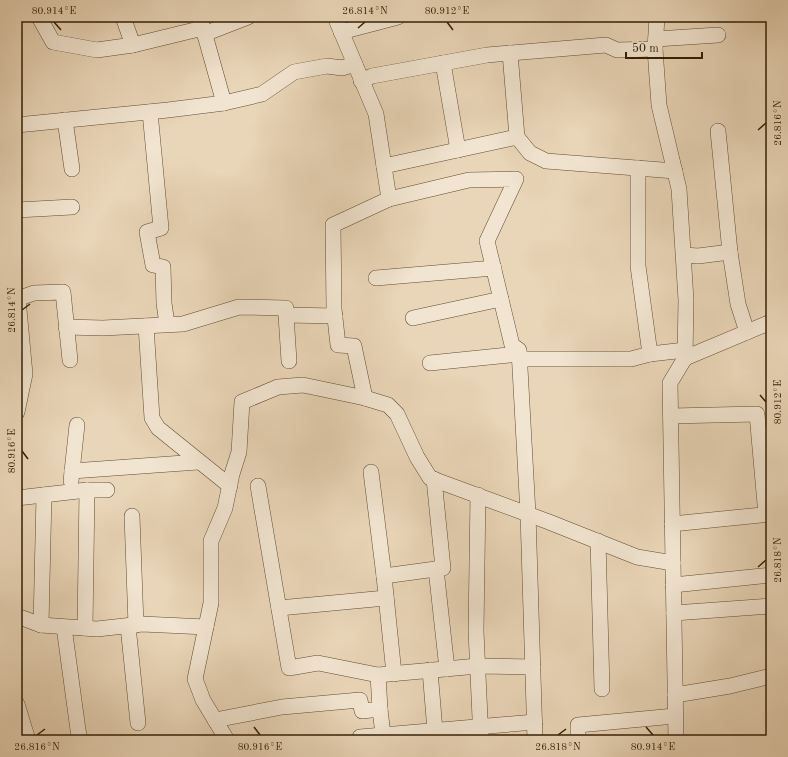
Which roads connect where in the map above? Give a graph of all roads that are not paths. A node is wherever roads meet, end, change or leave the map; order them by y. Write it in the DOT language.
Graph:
graph roads {
  1 [pos="39,17"];
  2 [pos="123,17"];
  3 [pos="248,17"];
  4 [pos="335,17"];
  5 [pos="398,17"];
  6 [pos="657,17"];
  7 [pos="202,26"];
  8 [pos="341,32"];
  9 [pos="718,35"];
  10 [pos="655,44"];
  11 [pos="133,45"];
  12 [pos="510,53"];
  13 [pos="443,63"];
  14 [pos="354,64"];
  15 [pos="362,81"];
  16 [pos="224,103"];
  17 [pos="150,112"];
  18 [pos="66,120"];
  19 [pos="17,125"];
  20 [pos="718,131"];
  21 [pos="516,137"];
  22 [pos="458,150"];
  23 [pos="384,166"];
  24 [pos="638,168"];
  25 [pos="72,169"];
  26 [pos="674,171"];
  27 [pos="389,199"];
  28 [pos="72,207"];
  29 [pos="17,210"];
  30 [pos="730,252"];
  31 [pos="684,255"];
  32 [pos="494,268"];
  33 [pos="376,278"];
  34 [pos="18,299"];
  35 [pos="501,299"];
  36 [pos="286,316"];
  37 [pos="335,316"];
  38 [pos="413,318"];
  39 [pos="771,322"];
  40 [pos="167,324"];
  41 [pos="146,326"];
  42 [pos="66,327"];
  43 [pos="747,332"];
  44 [pos="650,354"];
  45 [pos="685,354"];
  46 [pos="519,357"];
  47 [pos="70,360"];
  48 [pos="289,361"];
  49 [pos="430,363"];
  50 [pos="365,398"];
  51 [pos="17,412"];
  52 [pos="670,416"];
  53 [pos="76,425"];
  54 [pos="198,462"];
  55 [pos="72,471"];
  56 [pos="371,472"];
  57 [pos="434,479"];
  58 [pos="230,486"];
  59 [pos="258,486"];
  60 [pos="87,490"];
  61 [pos="107,490"];
  62 [pos="70,492"];
  63 [pos="44,495"];
  64 [pos="478,495"];
  65 [pos="17,498"];
  66 [pos="528,514"];
  67 [pos="769,514"];
  68 [pos="132,516"];
  69 [pos="672,524"];
  70 [pos="598,541"];
  71 [pos="673,563"];
  72 [pos="436,569"];
  73 [pos="771,575"];
  74 [pos="384,576"];
  75 [pos="673,585"];
  76 [pos="386,598"];
  77 [pos="771,606"];
  78 [pos="279,608"];
  79 [pos="674,613"];
  80 [pos="17,616"];
  81 [pos="41,625"];
  82 [pos="132,626"];
  83 [pos="64,627"];
  84 [pos="206,627"];
  85 [pos="85,628"];
  86 [pos="478,666"];
  87 [pos="533,667"];
  88 [pos="447,669"];
  89 [pos="430,670"];
  90 [pos="394,674"];
  91 [pos="378,675"];
  92 [pos="771,676"];
  93 [pos="602,690"];
  94 [pos="675,694"];
  95 [pos="17,704"];
  96 [pos="380,709"];
  97 [pos="362,711"];
  98 [pos="675,716"];
  99 [pos="215,720"];
  100 [pos="535,722"];
  101 [pos="138,723"];
  102 [pos="435,731"];
  103 [pos="481,733"];
  104 [pos="383,735"];
  105 [pos="28,740"];
  106 [pos="80,740"];
  107 [pos="227,740"];
  108 [pos="535,740"];
  109 [pos="578,740"];
  110 [pos="676,740"];
  1 -- 11 [label="street"];
  2 -- 11 [label="street"];
  3 -- 7 [label="street"];
  4 -- 8 [label="street"];
  5 -- 8 [label="street"];
  6 -- 10 [label="street"];
  7 -- 11 [label="street"];
  7 -- 16 [label="street"];
  8 -- 14 [label="street"];
  9 -- 10 [label="street"];
  10 -- 12 [label="street"];
  10 -- 26 [label="street"];
  12 -- 13 [label="street"];
  12 -- 21 [label="street"];
  13 -- 15 [label="street"];
  13 -- 22 [label="street"];
  14 -- 15 [label="street"];
  14 -- 16 [label="street"];
  15 -- 23 [label="street"];
  16 -- 17 [label="street"];
  17 -- 18 [label="street"];
  17 -- 40 [label="street"];
  18 -- 19 [label="street"];
  18 -- 25 [label="street"];
  20 -- 30 [label="street"];
  21 -- 22 [label="street"];
  21 -- 24 [label="street"];
  22 -- 23 [label="street"];
  23 -- 27 [label="street"];
  24 -- 26 [label="street"];
  24 -- 44 [label="street"];
  26 -- 31 [label="street"];
  27 -- 32 [label="street"];
  27 -- 37 [label="street"];
  28 -- 29 [label="street"];
  30 -- 31 [label="street"];
  30 -- 43 [label="street"];
  31 -- 45 [label="street"];
  32 -- 33 [label="street"];
  32 -- 35 [label="street"];
  34 -- 42 [label="street"];
  34 -- 51 [label="street"];
  35 -- 38 [label="street"];
  35 -- 46 [label="street"];
  36 -- 37 [label="street"];
  36 -- 40 [label="street"];
  36 -- 48 [label="street"];
  37 -- 50 [label="street"];
  39 -- 43 [label="street"];
  40 -- 41 [label="street"];
  41 -- 42 [label="street"];
  41 -- 54 [label="street"];
  42 -- 47 [label="street"];
  43 -- 45 [label="street"];
  44 -- 45 [label="street"];
  44 -- 46 [label="street"];
  45 -- 52 [label="street"];
  46 -- 49 [label="street"];
  46 -- 66 [label="street"];
  50 -- 57 [label="street"];
  50 -- 58 [label="street"];
  52 -- 67 [label="street"];
  52 -- 69 [label="street"];
  53 -- 55 [label="street"];
  54 -- 55 [label="street"];
  54 -- 58 [label="street"];
  55 -- 62 [label="street"];
  56 -- 74 [label="street"];
  57 -- 64 [label="street"];
  57 -- 72 [label="street"];
  58 -- 84 [label="street"];
  59 -- 78 [label="street"];
  60 -- 61 [label="street"];
  60 -- 62 [label="street"];
  60 -- 85 [label="street"];
  62 -- 63 [label="street"];
  63 -- 65 [label="street"];
  63 -- 81 [label="street"];
  64 -- 66 [label="street"];
  64 -- 86 [label="street"];
  66 -- 70 [label="street"];
  66 -- 87 [label="street"];
  67 -- 69 [label="street"];
  68 -- 82 [label="street"];
  69 -- 71 [label="street"];
  70 -- 71 [label="street"];
  70 -- 93 [label="street"];
  71 -- 75 [label="street"];
  72 -- 74 [label="street"];
  72 -- 88 [label="street"];
  73 -- 75 [label="street"];
  74 -- 76 [label="street"];
  75 -- 79 [label="street"];
  76 -- 78 [label="street"];
  76 -- 90 [label="street"];
  77 -- 79 [label="street"];
  78 -- 91 [label="street"];
  79 -- 94 [label="street"];
  80 -- 81 [label="street"];
  81 -- 83 [label="street"];
  82 -- 84 [label="street"];
  82 -- 85 [label="street"];
  82 -- 101 [label="street"];
  83 -- 85 [label="street"];
  83 -- 106 [label="street"];
  84 -- 99 [label="street"];
  86 -- 87 [label="street"];
  86 -- 88 [label="street"];
  86 -- 103 [label="street"];
  87 -- 100 [label="street"];
  88 -- 89 [label="street"];
  89 -- 90 [label="street"];
  89 -- 102 [label="street"];
  90 -- 91 [label="street"];
  91 -- 96 [label="street"];
  92 -- 94 [label="street"];
  94 -- 98 [label="street"];
  95 -- 105 [label="street"];
  96 -- 97 [label="street"];
  96 -- 104 [label="street"];
  97 -- 99 [label="street"];
  97 -- 104 [label="street"];
  98 -- 109 [label="street"];
  98 -- 110 [label="street"];
  99 -- 107 [label="street"];
  100 -- 103 [label="street"];
  100 -- 108 [label="street"];
  102 -- 103 [label="street"];
  102 -- 104 [label="street"];
}
